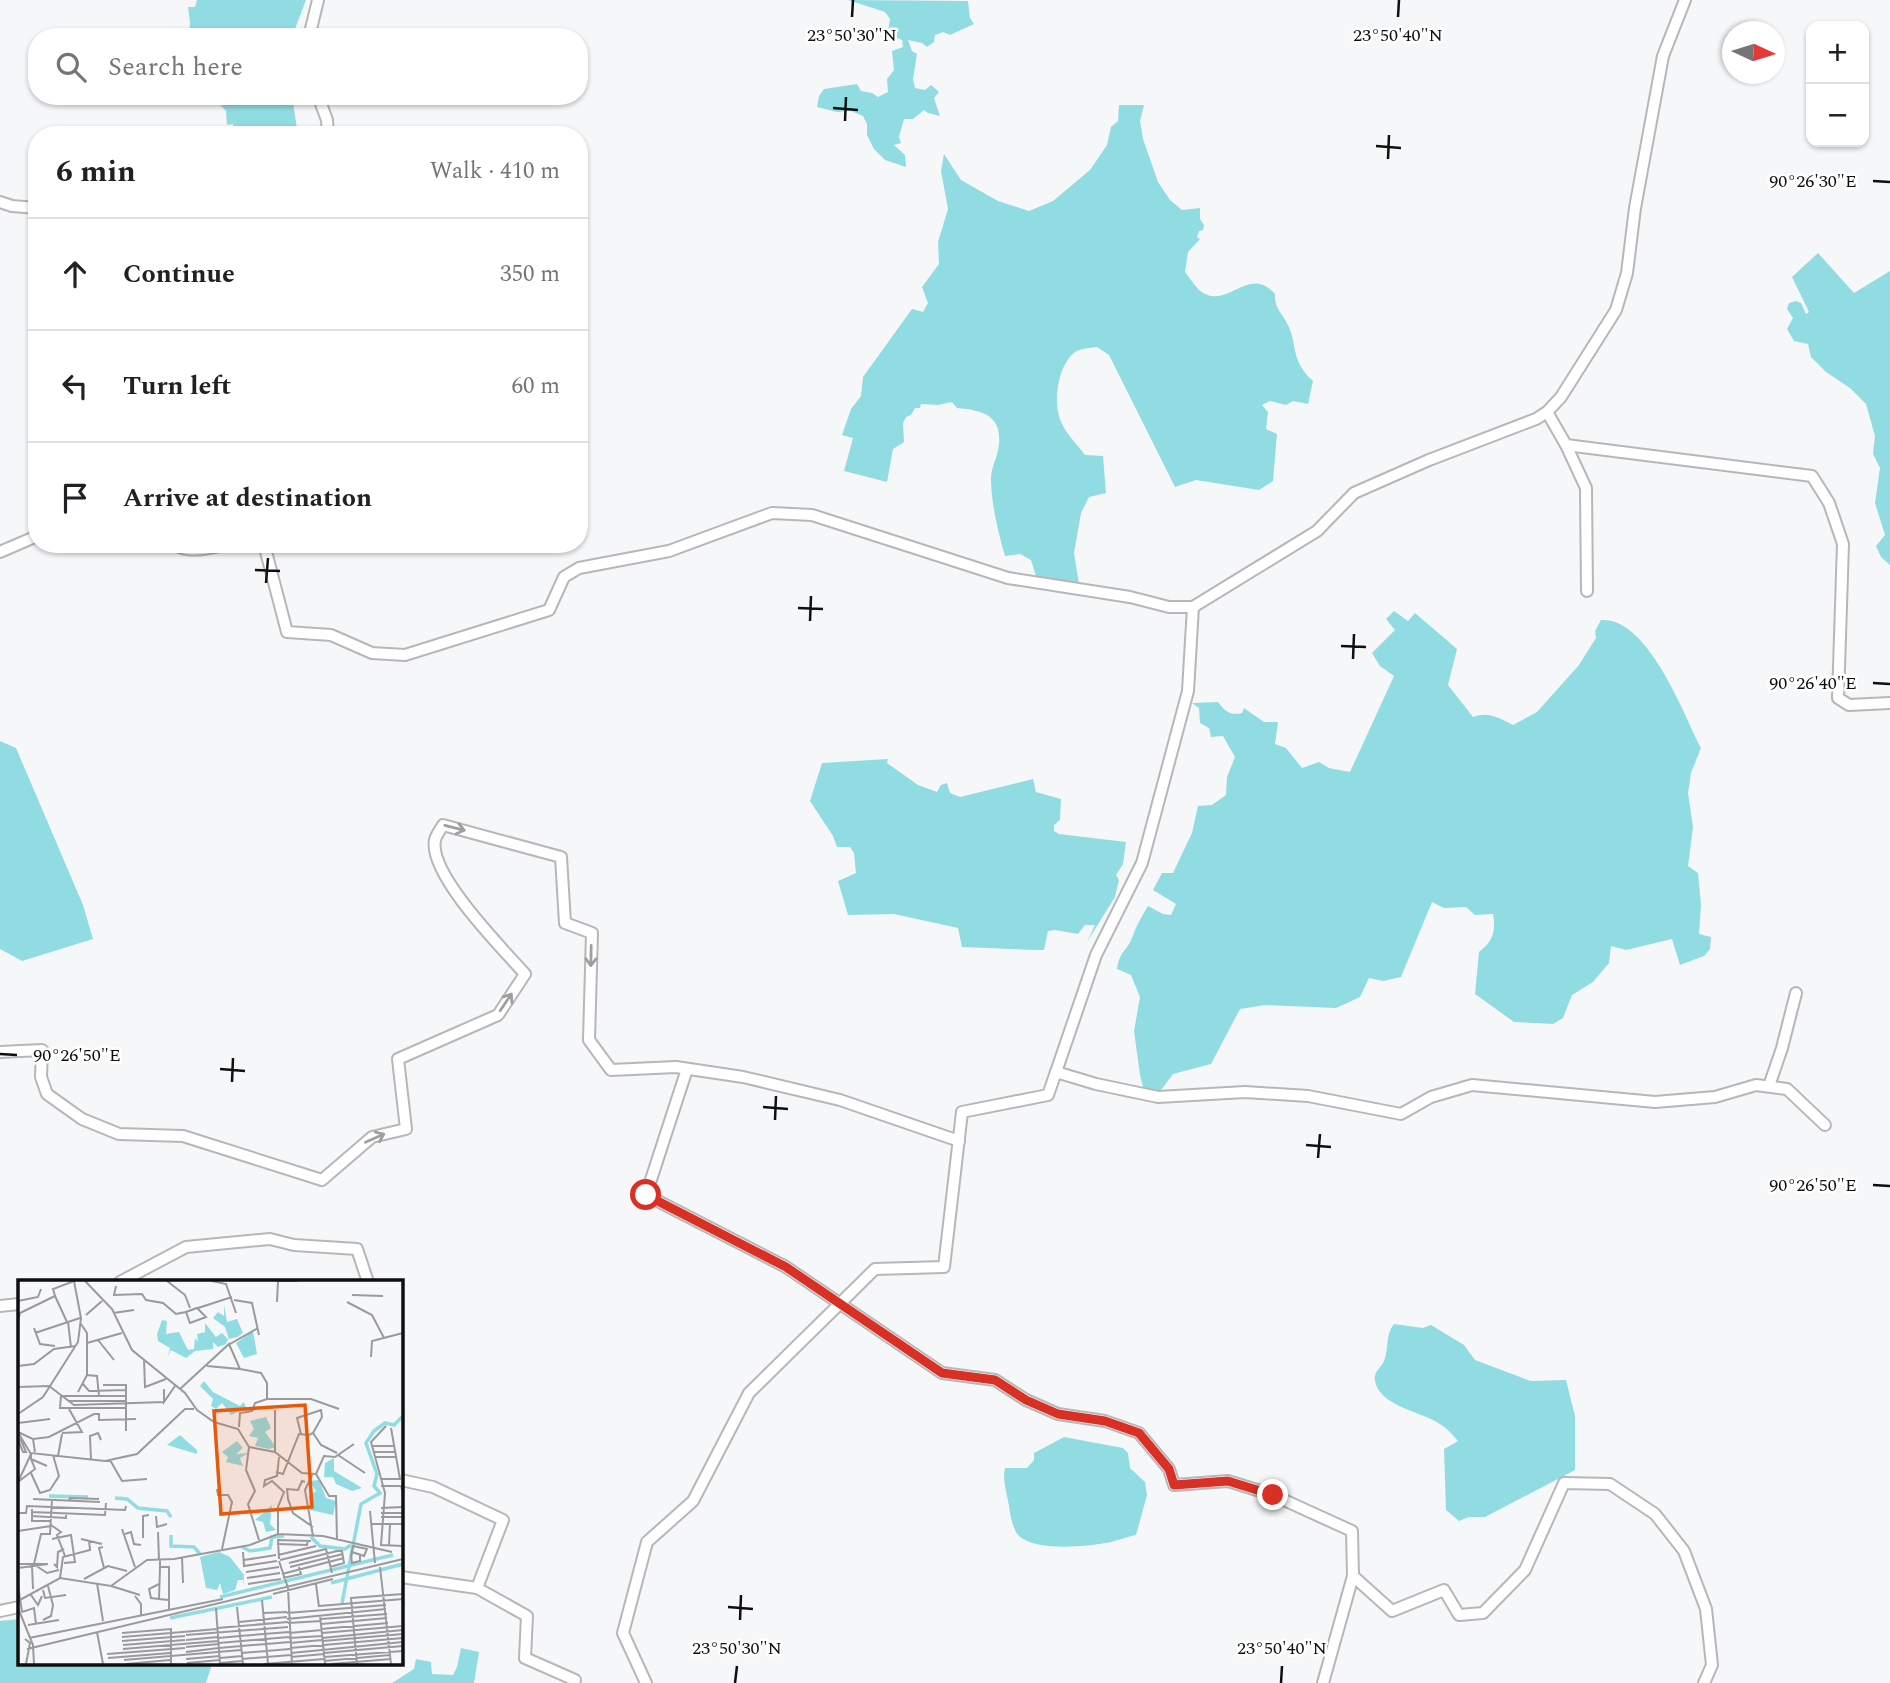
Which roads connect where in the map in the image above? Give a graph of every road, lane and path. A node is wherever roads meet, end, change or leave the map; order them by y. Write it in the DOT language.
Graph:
graph roads {
  1 [pos="318,0"];
  2 [pos="1685,0"];
  3 [pos="311,28"];
  4 [pos="321,105"];
  5 [pos="327,126"];
  6 [pos="0,202"];
  7 [pos="28,207"];
  8 [pos="1547,412"];
  9 [pos="1566,444"];
  10 [pos="28,540"];
  11 [pos="0,552"];
  12 [pos="266,553"];
  13 [pos="1587,592"];
  14 [pos="1193,607"];
  15 [pos="1890,703"];
  16 [pos="1796,993"];
  17 [pos="0,1052"];
  18 [pos="687,1069"];
  19 [pos="1056,1072"];
  20 [pos="1769,1086"];
  21 [pos="1825,1125"];
  22 [pos="959,1140"];
  23 [pos="124,1280"];
  24 [pos="367,1280"];
  25 [pos="18,1304"];
  26 [pos="0,1306"];
  27 [pos="402,1480"];
  28 [pos="1353,1576"];
  29 [pos="402,1577"];
  30 [pos="477,1588"];
  31 [pos="18,1607"];
  32 [pos="0,1611"];
  33 [pos="574,1683"];
  34 [pos="646,1683"];
  35 [pos="1323,1683"];
  36 [pos="1704,1683"];
  1 -- 3 [label="street"];
  2 -- 8 [label="street"];
  4 -- 5 [label="street"];
  6 -- 7 [label="street"];
  8 -- 9 [label="street"];
  8 -- 14 [label="street"];
  9 -- 13 [label="street"];
  9 -- 15 [label="street"];
  10 -- 11 [label="street"];
  12 -- 14 [label="street"];
  14 -- 19 [label="street"];
  16 -- 20 [label="street"];
  17 -- 18 [label="street, one-way"];
  18 -- 22 [label="street"];
  18 -- 28 [label="street"];
  19 -- 20 [label="street"];
  19 -- 22 [label="street"];
  20 -- 21 [label="street"];
  22 -- 34 [label="street"];
  23 -- 24 [label="street"];
  25 -- 26 [label="street"];
  27 -- 30 [label="street"];
  28 -- 35 [label="street"];
  28 -- 36 [label="street"];
  29 -- 30 [label="street"];
  30 -- 33 [label="street"];
  31 -- 32 [label="street"];
}
